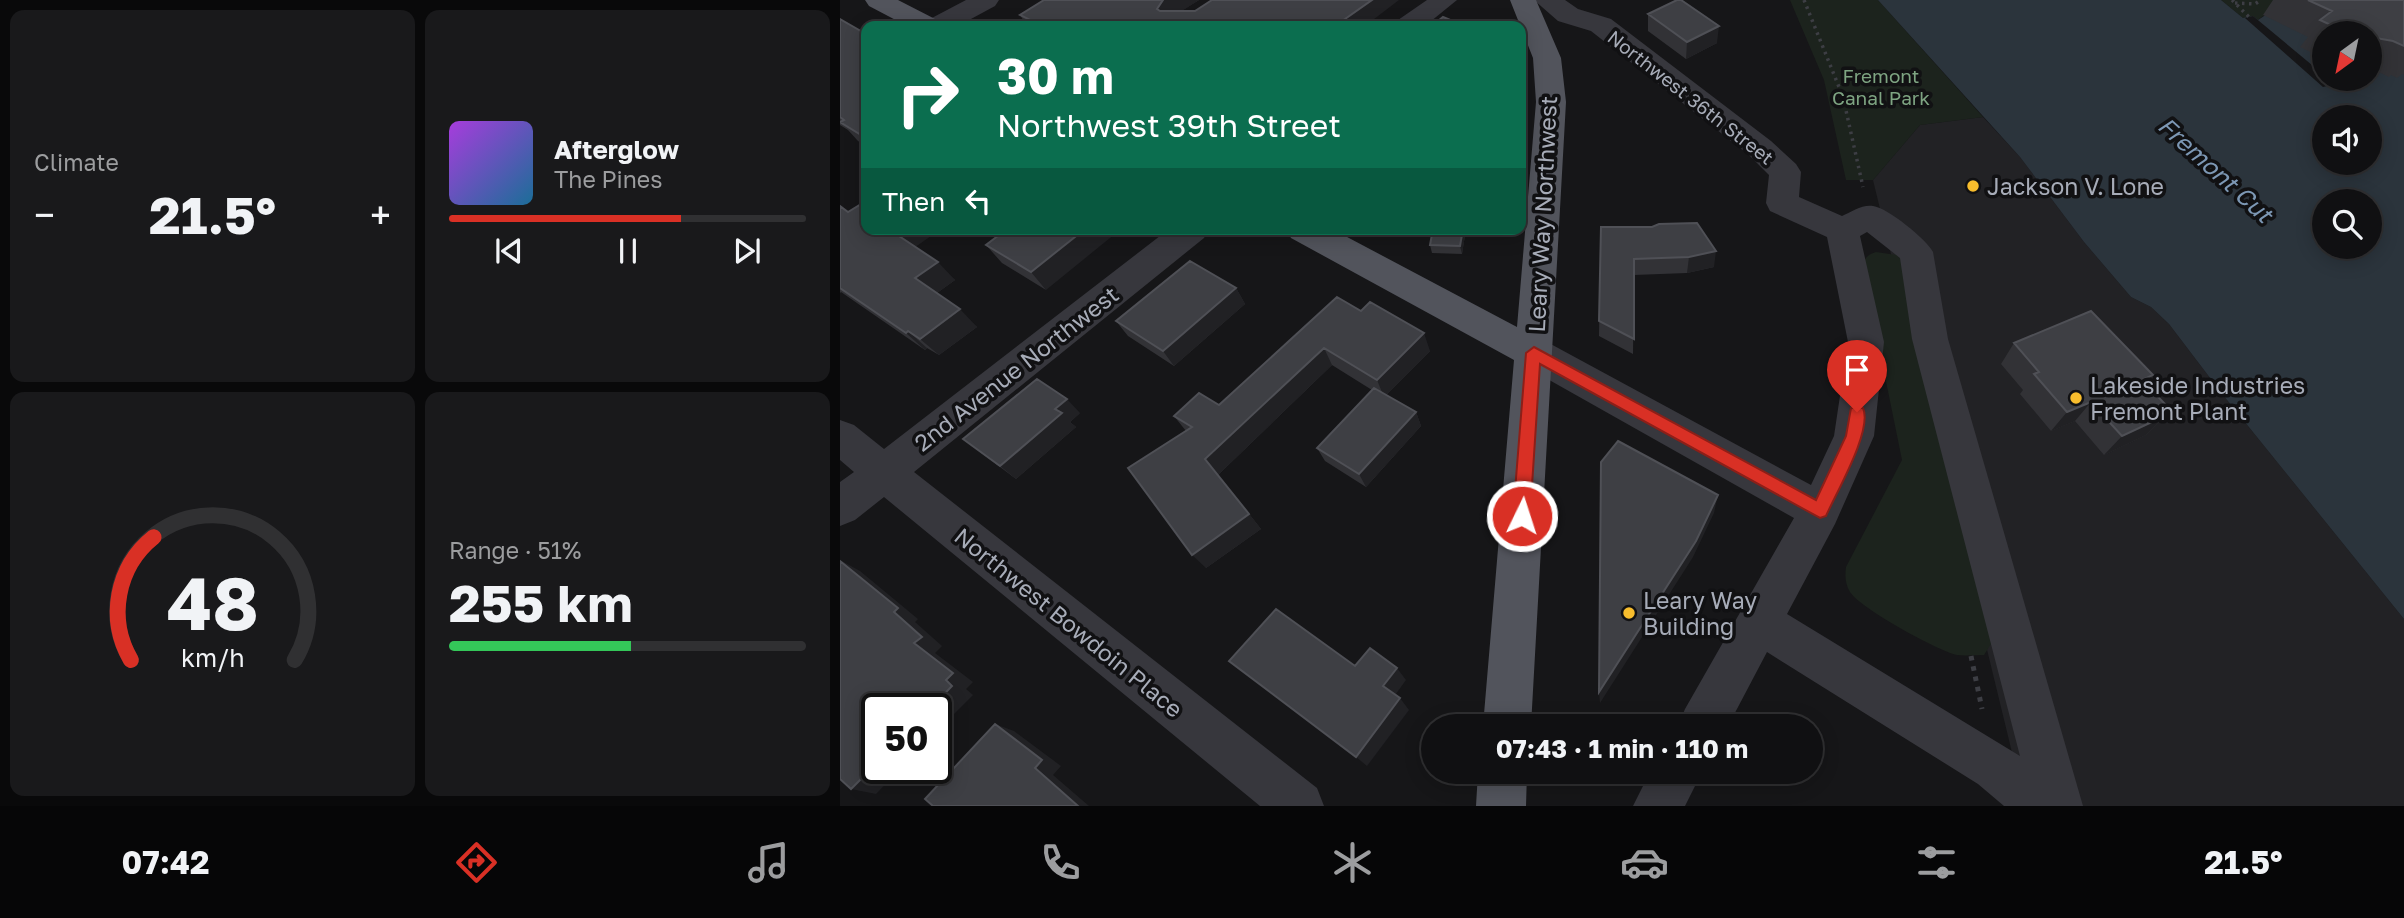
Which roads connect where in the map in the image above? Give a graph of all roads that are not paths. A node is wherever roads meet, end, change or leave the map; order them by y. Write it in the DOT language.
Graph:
graph roads {
  1 [pos="878,0"];
  2 [pos="986,0"];
  3 [pos="1444,0"];
  4 [pos="1599,0"];
  5 [pos="1544,11"];
  6 [pos="918,21"];
  7 [pos="947,21"];
  8 [pos="1415,21"];
  9 [pos="1858,210"];
  10 [pos="1184,235"];
  11 [pos="1314,235"];
  12 [pos="1534,353"];
  13 [pos="840,437"];
  14 [pos="884,472"];
  15 [pos="840,507"];
  16 [pos="1820,511"];
  17 [pos="1759,622"];
  18 [pos="1508,714"];
  19 [pos="1709,714"];
  20 [pos="1502,784"];
  21 [pos="1670,784"];
  22 [pos="1299,806"];
  23 [pos="1501,806"];
  24 [pos="1658,806"];
  25 [pos="2043,806"];
  26 [pos="2058,806"];
  1 -- 6 [label="main road"];
  2 -- 7 [label="street"];
  3 -- 8 [label="street"];
  4 -- 5 [label="street"];
  5 -- 9 [label="street, Northwest 36th Street"];
  5 -- 12 [label="main road, Leary Way Northwest"];
  9 -- 16 [label="street"];
  9 -- 26 [label="street"];
  10 -- 14 [label="street, 2nd Avenue Northwest"];
  11 -- 12 [label="main road"];
  12 -- 16 [label="street"];
  12 -- 18 [label="main road, Leary Way Northwest"];
  13 -- 14 [label="street, Northwest Bowdoin Place"];
  14 -- 15 [label="street, 2nd Avenue Northwest"];
  14 -- 22 [label="street, Northwest Bowdoin Place"];
  16 -- 17 [label="street"];
  17 -- 19 [label="street"];
  17 -- 25 [label="street"];
  20 -- 23 [label="main road"];
  21 -- 24 [label="street"];
}
